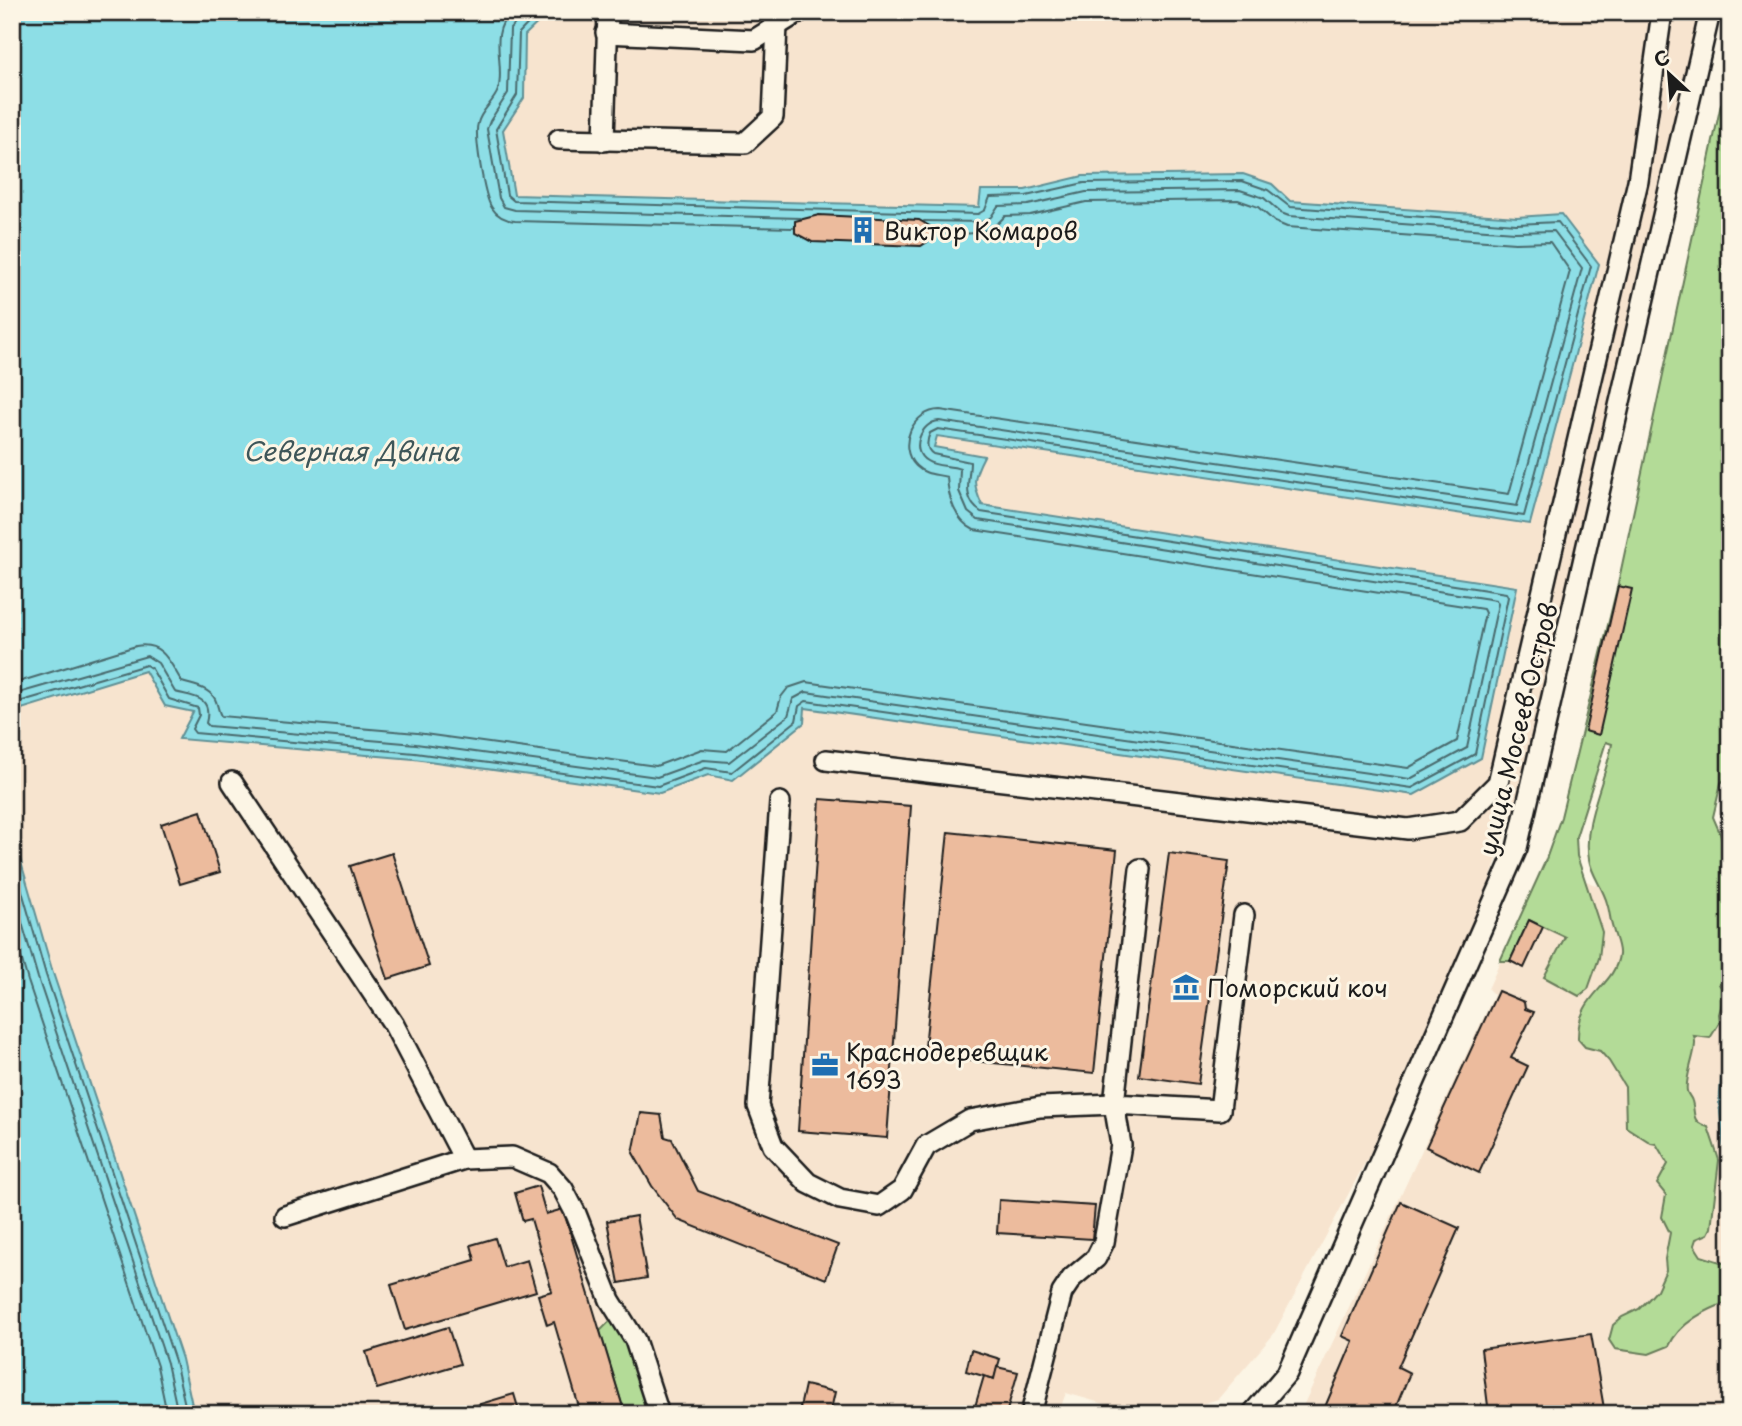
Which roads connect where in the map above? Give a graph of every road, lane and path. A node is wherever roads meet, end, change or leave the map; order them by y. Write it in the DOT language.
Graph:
graph roads {
  1 [pos="608,12"];
  2 [pos="799,12"];
  3 [pos="1662,12"];
  4 [pos="1710,12"];
  5 [pos="777,25"];
  6 [pos="606,33"];
  7 [pos="559,139"];
  8 [pos="604,141"];
  9 [pos="826,760"];
  10 [pos="232,782"];
  11 [pos="780,802"];
  12 [pos="1140,869"];
  13 [pos="1244,915"];
  14 [pos="1114,1104"];
  15 [pos="464,1159"];
  16 [pos="285,1216"];
  17 [pos="659,1414"];
  18 [pos="1031,1414"];
  19 [pos="1252,1414"];
  1 -- 6 [label="street"];
  2 -- 5 [label="street"];
  3 -- 9 [label="street"];
  4 -- 19 [label="street, улица Мосеев Остров"];
  5 -- 6 [label="street"];
  5 -- 8 [label="street"];
  6 -- 8 [label="street"];
  7 -- 8 [label="street"];
  10 -- 15 [label="street"];
  11 -- 14 [label="street"];
  12 -- 14 [label="street"];
  13 -- 14 [label="street"];
  14 -- 18 [label="street"];
  15 -- 16 [label="street"];
  15 -- 17 [label="street"];
}
